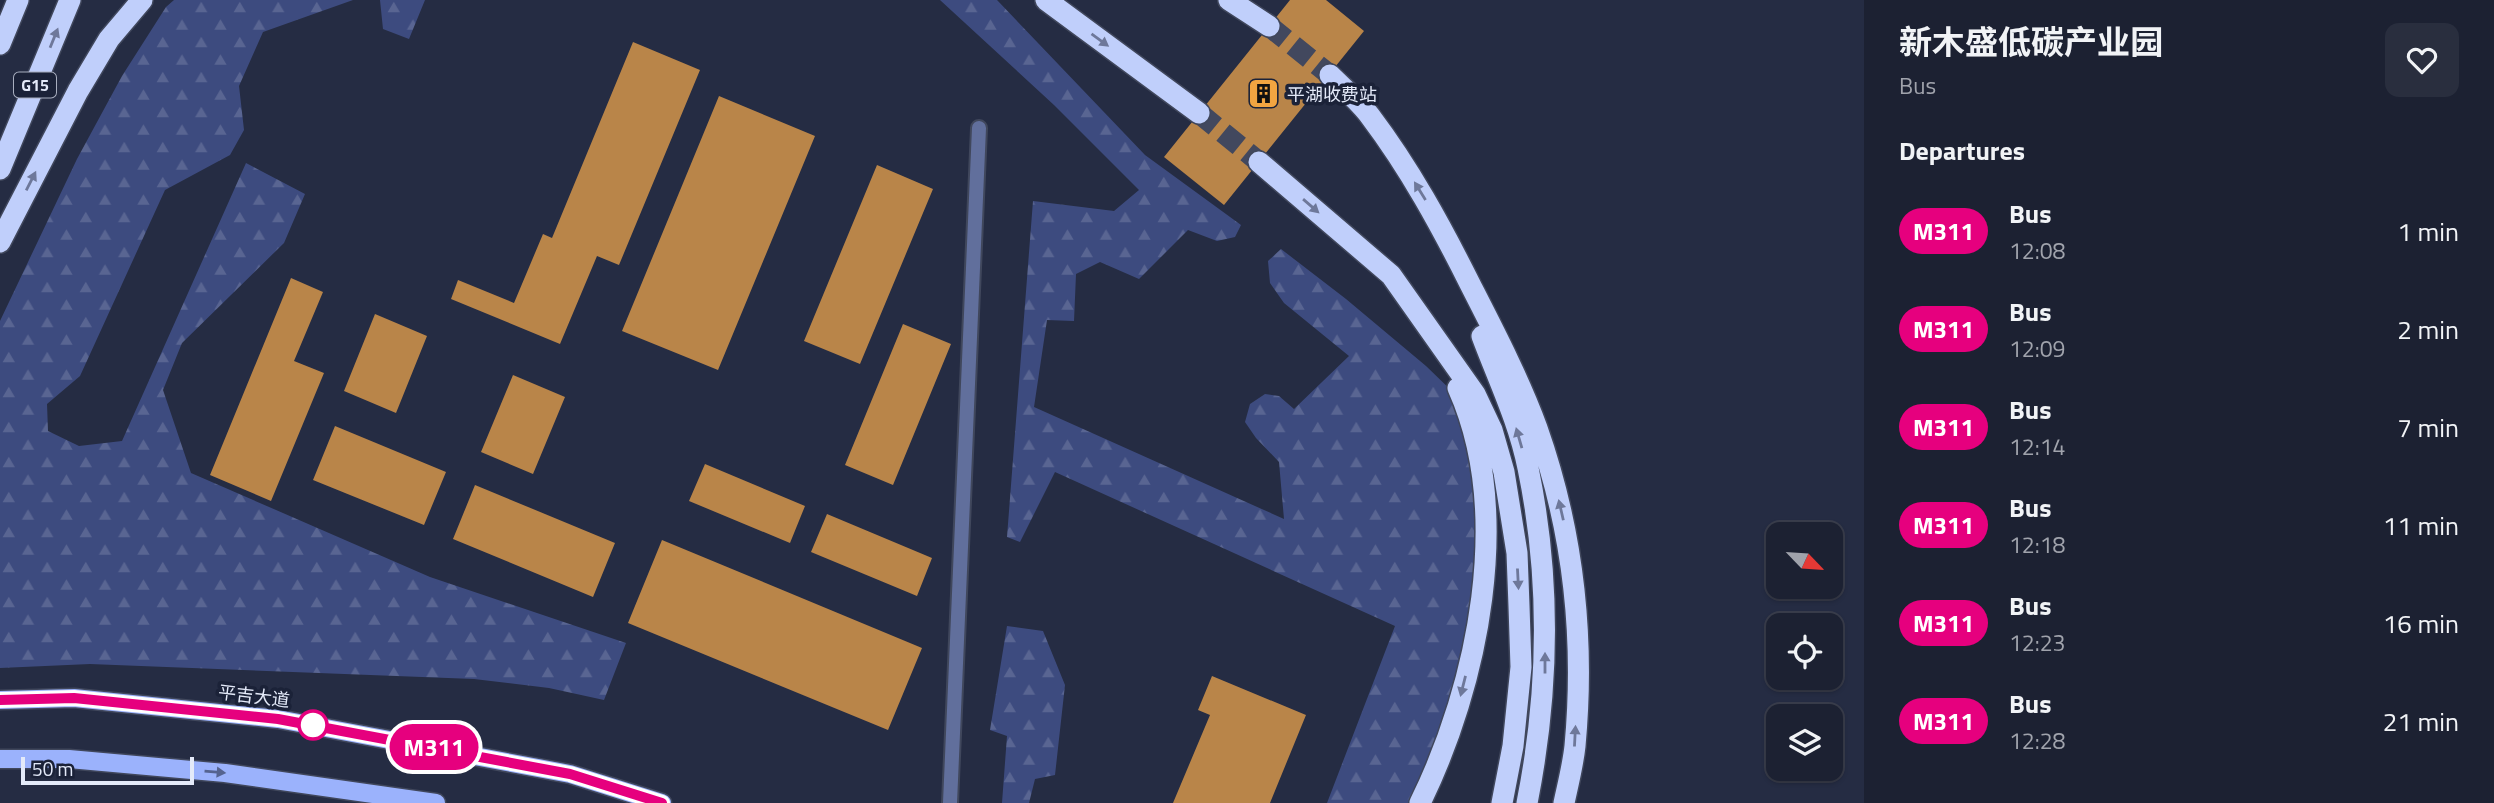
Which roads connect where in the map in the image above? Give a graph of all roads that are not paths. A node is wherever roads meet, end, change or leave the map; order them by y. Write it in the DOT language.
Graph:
graph roads {
  1 [pos="18,0"];
  2 [pos="70,0"];
  3 [pos="142,0"];
  4 [pos="1045,0"];
  5 [pos="1229,0"];
  6 [pos="1269,26"];
  7 [pos="0,44"];
  8 [pos="1329,75"];
  9 [pos="1199,113"];
  10 [pos="979,128"];
  11 [pos="1259,162"];
  12 [pos="0,169"];
  13 [pos="1438,220"];
  14 [pos="0,242"];
  15 [pos="1391,275"];
  16 [pos="0,700"];
  17 [pos="0,758"];
  18 [pos="436,803"];
  19 [pos="662,803"];
  20 [pos="950,803"];
  21 [pos="1420,803"];
  22 [pos="1502,803"];
  23 [pos="1527,803"];
  24 [pos="1564,803"];
  1 -- 7 [label="highway"];
  12 -- 2 [label="highway, G15, one-way"];
  14 -- 3 [label="highway, one-way"];
  4 -- 9 [label="highway, one-way"];
  5 -- 6 [label="highway"];
  13 -- 8 [label="highway, one-way"];
  10 -- 20 [label="street"];
  11 -- 15 [label="highway, one-way"];
  23 -- 13 [label="highway, one-way"];
  24 -- 13 [label="highway, one-way"];
  15 -- 21 [label="highway, one-way"];
  15 -- 22 [label="highway, one-way"];
  16 -- 19 [label="main road, 平吉大道"];
  17 -- 18 [label="main road, one-way"];
}
